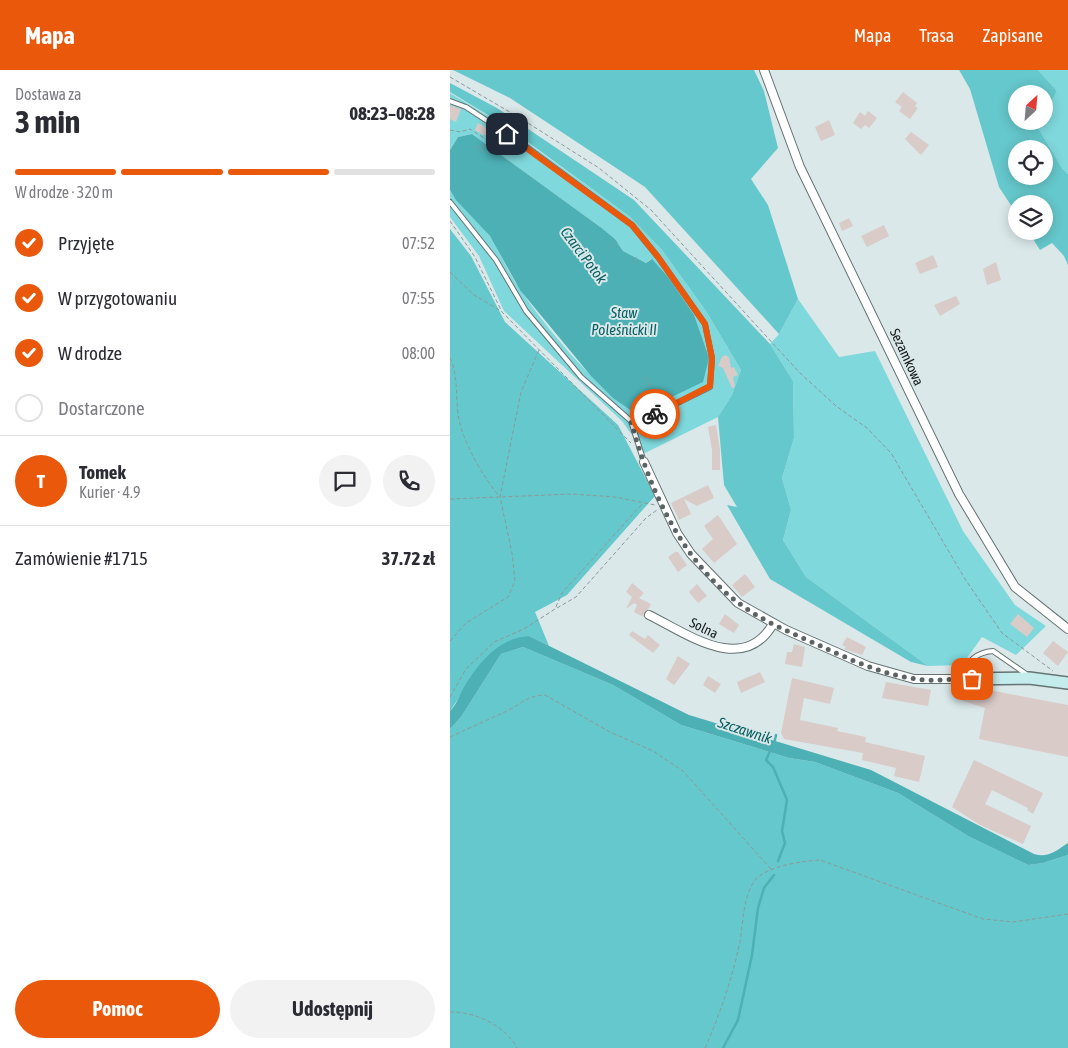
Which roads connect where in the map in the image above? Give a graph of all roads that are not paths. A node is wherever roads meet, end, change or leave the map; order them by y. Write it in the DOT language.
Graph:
graph roads {
  1 [pos="764,70"];
  2 [pos="450,101"];
  3 [pos="450,202"];
  4 [pos="631,421"];
  5 [pos="644,462"];
  6 [pos="649,615"];
  7 [pos="773,624"];
  8 [pos="1068,629"];
  9 [pos="1029,678"];
  10 [pos="968,679"];
  11 [pos="1063,682"];
  1 -- 8 [label="street, Sezamkowa"];
  2 -- 4 [label="lane"];
  3 -- 4 [label="lane"];
  4 -- 5 [label="lane"];
  5 -- 7 [label="street"];
  6 -- 7 [label="street, Solna"];
  7 -- 10 [label="street"];
  9 -- 10 [label="street"];
  9 -- 10 [label="lane"];
  9 -- 11 [label="street"];
}
